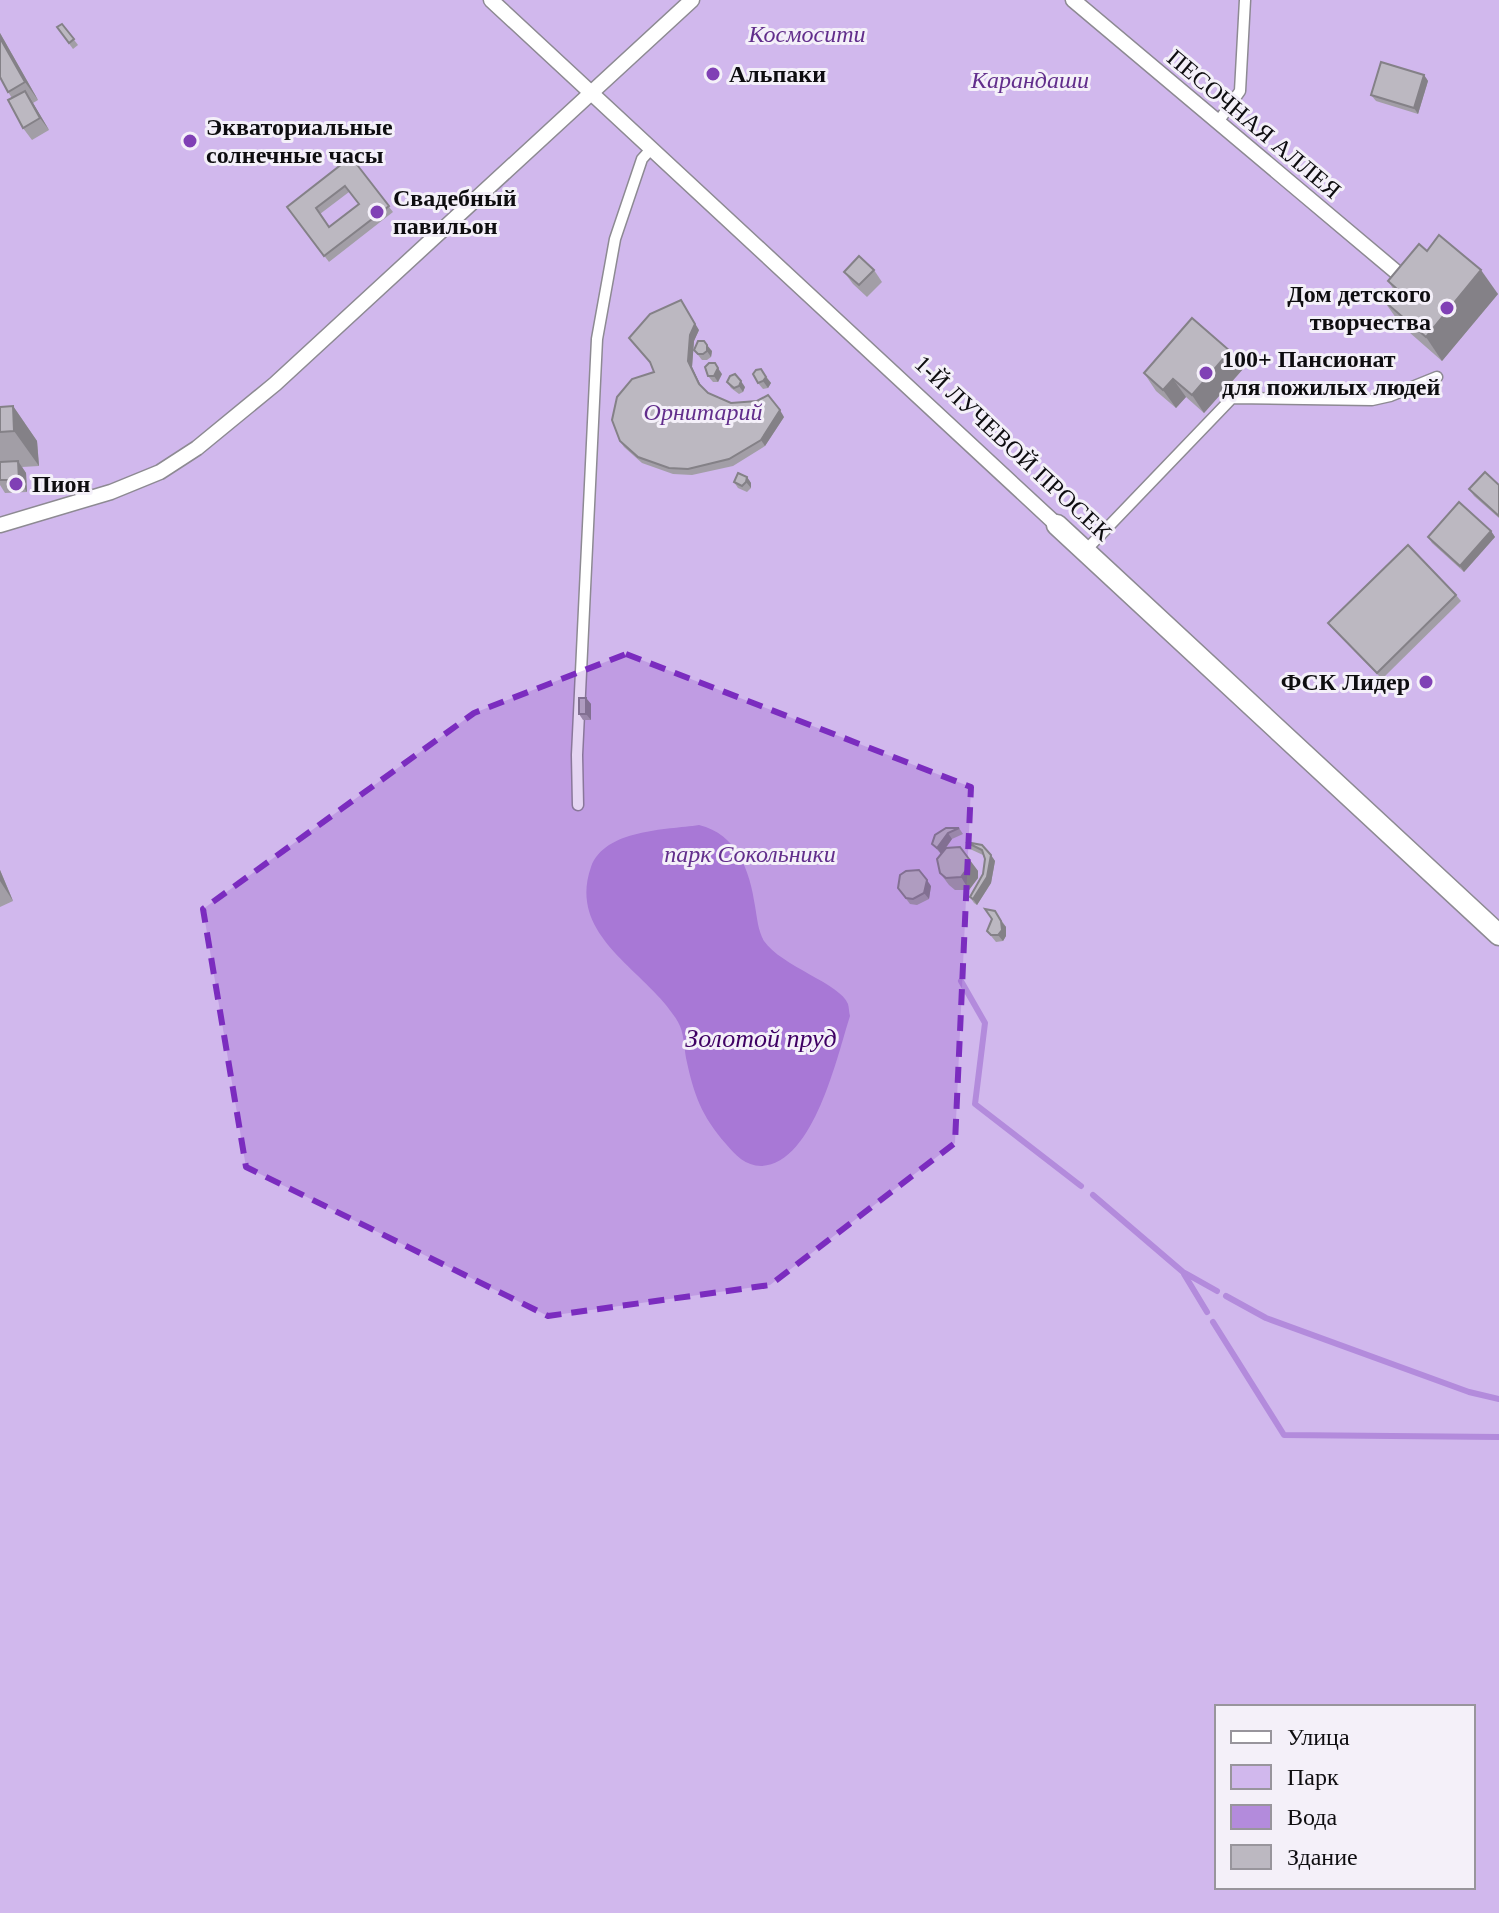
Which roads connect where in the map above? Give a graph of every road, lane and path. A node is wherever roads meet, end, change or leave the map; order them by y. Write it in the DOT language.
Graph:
graph roads {
  1 [pos="491,0"];
  2 [pos="692,0"];
  3 [pos="1073,0"];
  4 [pos="1245,0"];
  5 [pos="591,93"];
  6 [pos="1218,122"];
  7 [pos="651,149"];
  8 [pos="1407,281"];
  9 [pos="1437,377"];
  10 [pos="0,525"];
  11 [pos="1057,525"];
  12 [pos="1085,551"];
  13 [pos="578,805"];
  14 [pos="1499,935"];
  1 -- 5 [label="street, 1-Й ЛУЧЕВОЙ ПРОСЕК"];
  2 -- 5 [label="street"];
  3 -- 6 [label="street, ПЕСОЧНАЯ АЛЛЕЯ"];
  4 -- 6 [label="lane"];
  5 -- 7 [label="street, 1-Й ЛУЧЕВОЙ ПРОСЕК"];
  5 -- 10 [label="street"];
  6 -- 8 [label="street, ПЕСОЧНАЯ АЛЛЕЯ"];
  7 -- 11 [label="street, 1-Й ЛУЧЕВОЙ ПРОСЕК"];
  7 -- 13 [label="lane"];
  9 -- 12 [label="lane"];
  11 -- 12 [label="street, 1-Й ЛУЧЕВОЙ ПРОСЕК"];
  12 -- 14 [label="street, 1-Й ЛУЧЕВОЙ ПРОСЕК"];
}
